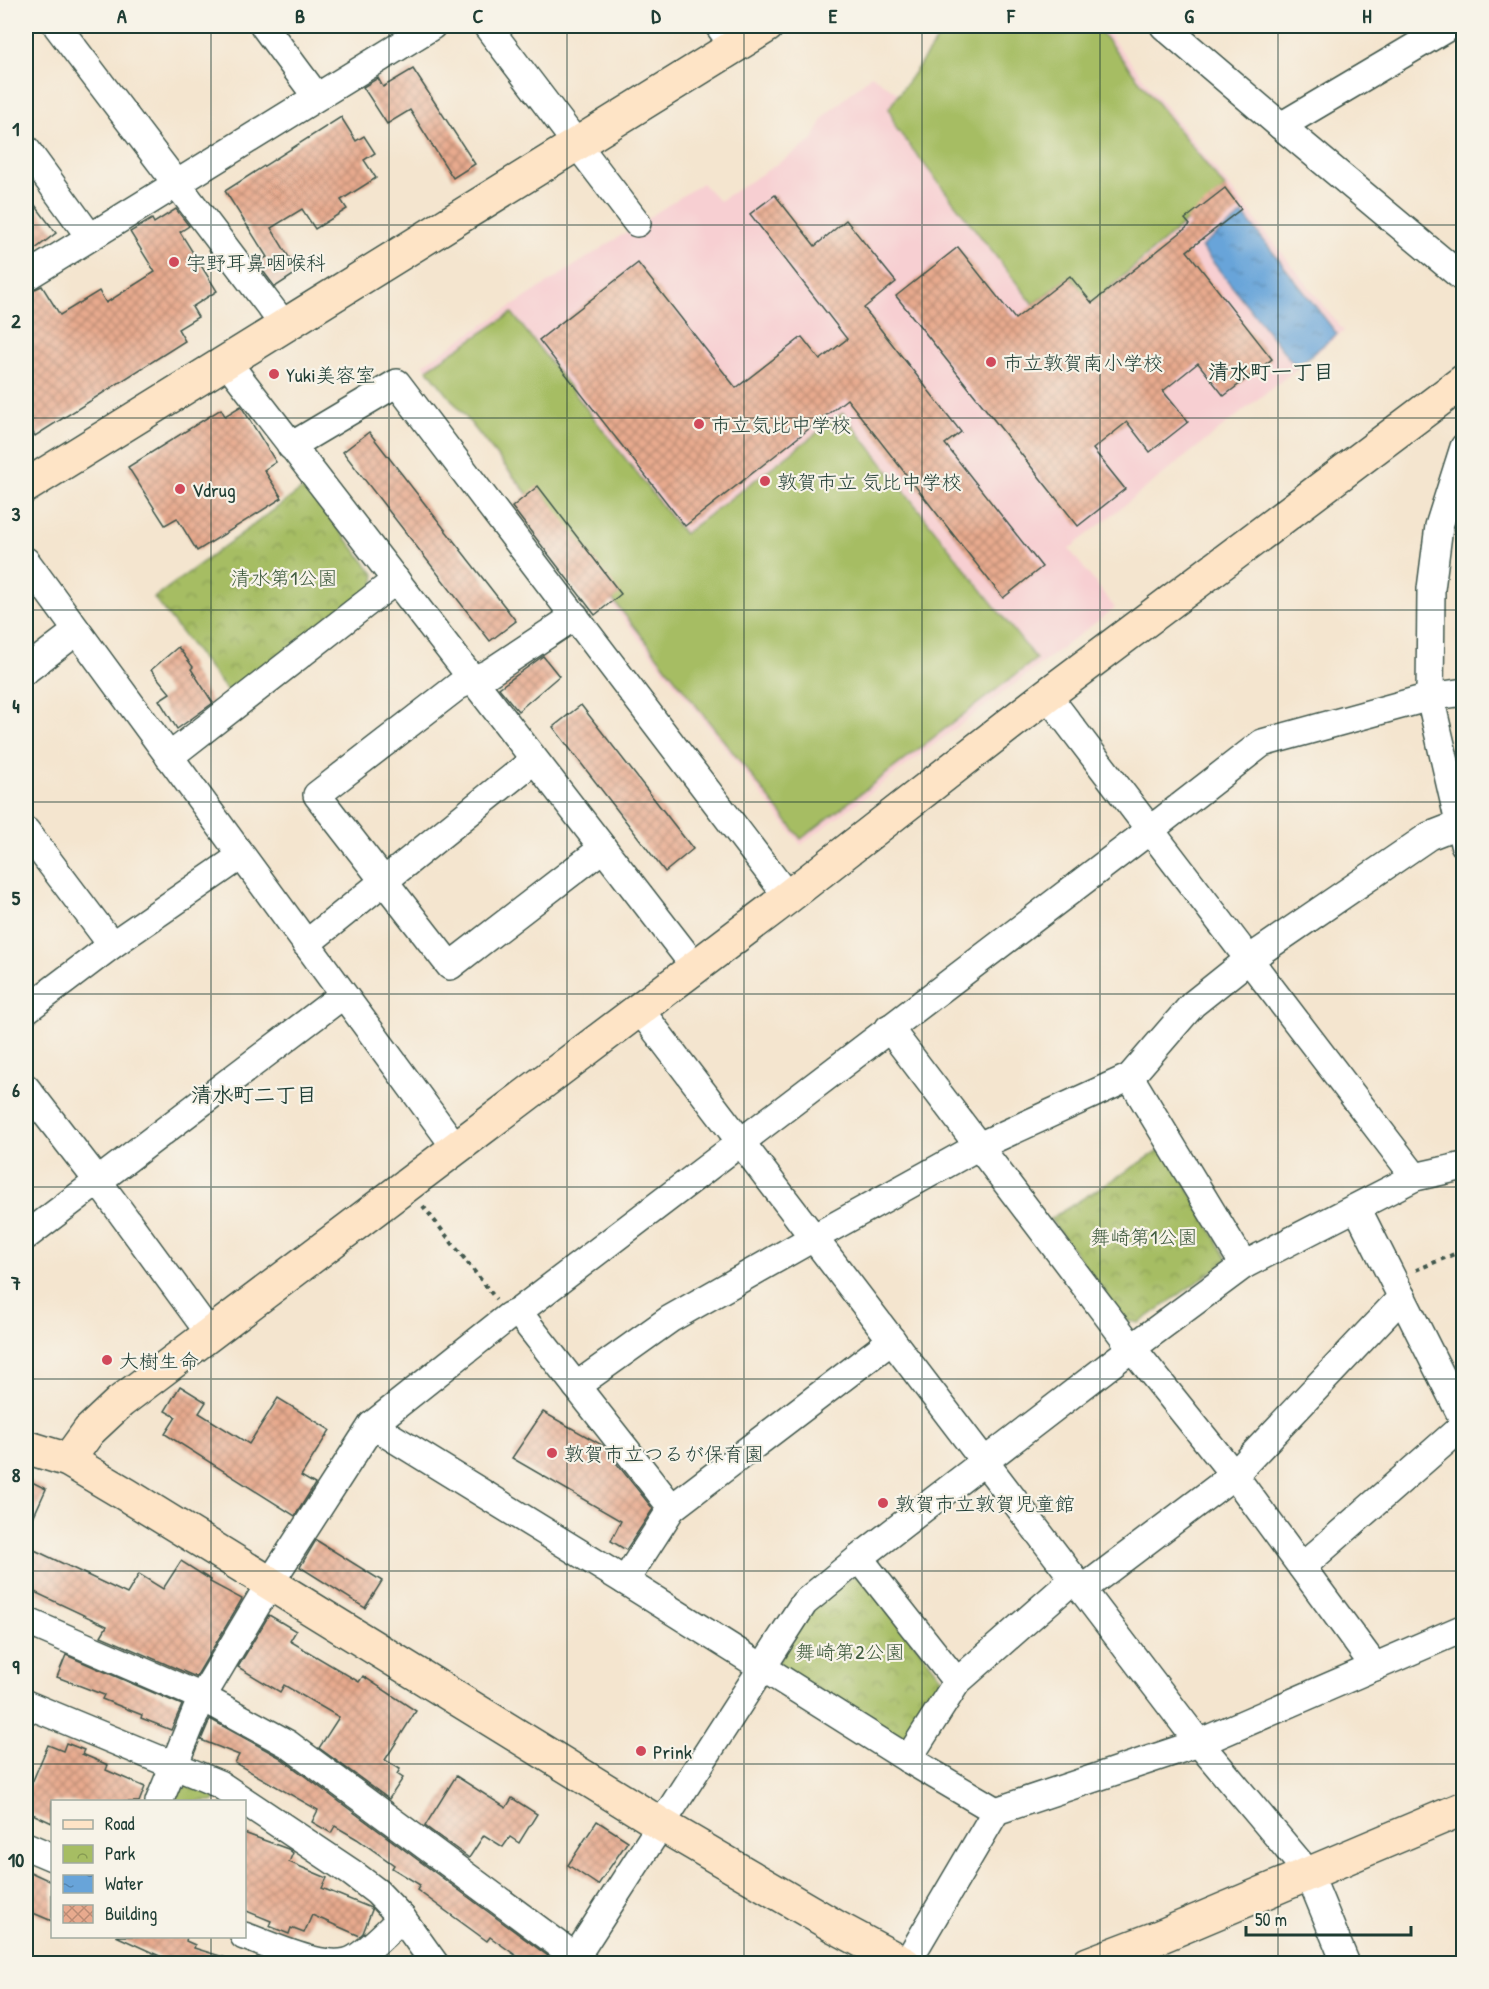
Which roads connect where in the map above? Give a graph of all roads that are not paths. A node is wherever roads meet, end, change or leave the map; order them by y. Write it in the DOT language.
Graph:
graph roads {
  1 [pos="57,26"];
  2 [pos="264,26"];
  3 [pos="432,26"];
  4 [pos="487,26"];
  5 [pos="768,26"];
  6 [pos="1164,26"];
  7 [pos="1450,26"];
  8 [pos="726,36"];
  9 [pos="316,96"];
  10 [pos="1281,126"];
  11 [pos="575,144"];
  12 [pos="26,149"];
  13 [pos="177,183"];
  14 [pos="637,223"];
  15 [pos="90,237"];
  16 [pos="26,277"];
  17 [pos="1464,279"];
  18 [pos="284,326"];
  19 [pos="227,362"];
  20 [pos="1464,381"];
  21 [pos="291,446"];
  22 [pos="1464,447"];
  23 [pos="26,486"];
  24 [pos="26,561"];
  25 [pos="396,580"];
  26 [pos="575,616"];
  27 [pos="77,631"];
  28 [pos="26,670"];
  29 [pos="471,679"];
  30 [pos="1464,692"];
  31 [pos="1047,695"];
  32 [pos="1430,697"];
  33 [pos="169,757"];
  34 [pos="534,760"];
  35 [pos="1150,830"];
  36 [pos="26,831"];
  37 [pos="1462,834"];
  38 [pos="603,848"];
  39 [pos="241,856"];
  40 [pos="383,881"];
  41 [pos="788,897"];
  42 [pos="306,944"];
  43 [pos="112,945"];
  44 [pos="1248,960"];
  45 [pos="696,968"];
  46 [pos="343,995"];
  47 [pos="26,1010"];
  48 [pos="640,1010"];
  49 [pos="889,1028"];
  50 [pos="1130,1077"];
  51 [pos="26,1088"];
  52 [pos="741,1142"];
  53 [pos="979,1146"];
  54 [pos="456,1148"];
  55 [pos="1464,1166"];
  56 [pos="1415,1177"];
  57 [pos="98,1181"];
  58 [pos="1357,1208"];
  59 [pos="26,1236"];
  60 [pos="813,1238"];
  61 [pos="1244,1265"];
  62 [pos="1397,1289"];
  63 [pos="514,1314"];
  64 [pos="210,1334"];
  65 [pos="892,1340"];
  66 [pos="1132,1348"];
  67 [pos="576,1386"];
  68 [pos="1464,1423"];
  69 [pos="372,1425"];
  70 [pos="26,1447"];
  71 [pos="68,1460"];
  72 [pos="986,1462"];
  73 [pos="1234,1476"];
  74 [pos="672,1508"];
  75 [pos="859,1558"];
  76 [pos="1302,1567"];
  77 [pos="625,1581"];
  78 [pos="270,1583"];
  79 [pos="1078,1584"];
  80 [pos="26,1621"];
  81 [pos="1464,1628"];
  82 [pos="762,1667"];
  83 [pos="1375,1667"];
  84 [pos="957,1682"];
  85 [pos="202,1697"];
  86 [pos="26,1704"];
  87 [pos="1199,1743"];
  88 [pos="908,1759"];
  89 [pos="175,1765"];
  90 [pos="160,1800"];
  91 [pos="243,1800"];
  92 [pos="246,1802"];
  93 [pos="1464,1808"];
  94 [pos="996,1811"];
  95 [pos="662,1825"];
  96 [pos="26,1846"];
  97 [pos="51,1857"];
  98 [pos="1308,1874"];
  99 [pos="402,1918"];
  100 [pos="246,1937"];
  101 [pos="577,1961"];
  102 [pos="435,1964"];
  103 [pos="905,1964"];
  104 [pos="1088,1964"];
  105 [pos="1346,1964"];
  1 -- 13 [label="street"];
  2 -- 9 [label="street"];
  3 -- 9 [label="street"];
  4 -- 11 [label="street"];
  5 -- 8 [label="street"];
  6 -- 10 [label="street"];
  7 -- 10 [label="street"];
  8 -- 11 [label="street"];
  9 -- 13 [label="street"];
  10 -- 17 [label="street"];
  11 -- 14 [label="street"];
  11 -- 18 [label="street"];
  12 -- 15 [label="street"];
  13 -- 15 [label="street"];
  13 -- 18 [label="street"];
  15 -- 16 [label="street"];
  18 -- 19 [label="street"];
  19 -- 21 [label="street"];
  19 -- 23 [label="street"];
  20 -- 31 [label="street"];
  21 -- 25 [label="street"];
  21 -- 26 [label="street"];
  22 -- 32 [label="street"];
  24 -- 27 [label="street"];
  25 -- 29 [label="street"];
  25 -- 33 [label="street"];
  26 -- 29 [label="street"];
  26 -- 41 [label="street"];
  27 -- 28 [label="street"];
  27 -- 33 [label="street"];
  29 -- 34 [label="street"];
  29 -- 40 [label="street"];
  30 -- 32 [label="street"];
  31 -- 35 [label="street"];
  31 -- 41 [label="street"];
  32 -- 35 [label="street"];
  32 -- 37 [label="street"];
  33 -- 39 [label="street"];
  34 -- 38 [label="street"];
  34 -- 40 [label="street"];
  35 -- 44 [label="street"];
  35 -- 49 [label="street"];
  36 -- 43 [label="street"];
  37 -- 44 [label="street"];
  38 -- 40 [label="street"];
  38 -- 45 [label="street"];
  39 -- 42 [label="street"];
  39 -- 43 [label="street"];
  40 -- 42 [label="street"];
  41 -- 45 [label="street"];
  42 -- 46 [label="street"];
  43 -- 47 [label="street"];
  44 -- 50 [label="street"];
  44 -- 56 [label="street"];
  45 -- 48 [label="street"];
  46 -- 54 [label="street"];
  46 -- 57 [label="street"];
  48 -- 52 [label="street"];
  48 -- 54 [label="street"];
  49 -- 52 [label="street"];
  49 -- 53 [label="street"];
  50 -- 53 [label="street"];
  50 -- 61 [label="street"];
  51 -- 57 [label="street"];
  52 -- 60 [label="street"];
  52 -- 63 [label="street"];
  53 -- 60 [label="street"];
  53 -- 66 [label="street"];
  54 -- 64 [label="street"];
  55 -- 56 [label="street"];
  56 -- 58 [label="street"];
  57 -- 59 [label="street"];
  57 -- 64 [label="street"];
  58 -- 61 [label="street"];
  58 -- 62 [label="street"];
  60 -- 65 [label="street"];
  60 -- 67 [label="street"];
  61 -- 66 [label="street"];
  62 -- 68 [label="street"];
  62 -- 73 [label="street"];
  63 -- 67 [label="street"];
  63 -- 69 [label="street"];
  64 -- 71 [label="street"];
  65 -- 72 [label="street"];
  65 -- 74 [label="street"];
  66 -- 72 [label="street"];
  66 -- 73 [label="street"];
  67 -- 74 [label="street"];
  68 -- 76 [label="street"];
  69 -- 77 [label="street"];
  69 -- 78 [label="street"];
  70 -- 71 [label="street"];
  71 -- 78 [label="street"];
  72 -- 75 [label="street"];
  72 -- 79 [label="street"];
  73 -- 76 [label="street"];
  73 -- 79 [label="street"];
  74 -- 77 [label="street"];
  75 -- 82 [label="street"];
  75 -- 84 [label="street"];
  76 -- 83 [label="street"];
  77 -- 82 [label="street"];
  78 -- 85 [label="street"];
  78 -- 95 [label="street"];
  79 -- 84 [label="street"];
  79 -- 87 [label="street"];
  80 -- 85 [label="street"];
  81 -- 83 [label="street"];
  82 -- 88 [label="street"];
  82 -- 95 [label="street"];
  83 -- 87 [label="street"];
  84 -- 88 [label="street"];
  85 -- 89 [label="street"];
  85 -- 101 [label="street"];
  86 -- 89 [label="street"];
  87 -- 94 [label="street"];
  87 -- 98 [label="street"];
  88 -- 94 [label="street"];
  89 -- 90 [label="street"];
  89 -- 91 [label="street"];
  92 -- 99 [label="street"];
  93 -- 98 [label="street"];
  94 -- 103 [label="street"];
  95 -- 101 [label="street"];
  95 -- 103 [label="street"];
  96 -- 97 [label="street"];
  98 -- 104 [label="street"];
  98 -- 105 [label="street"];
  99 -- 100 [label="street"];
  99 -- 102 [label="street"];
}
